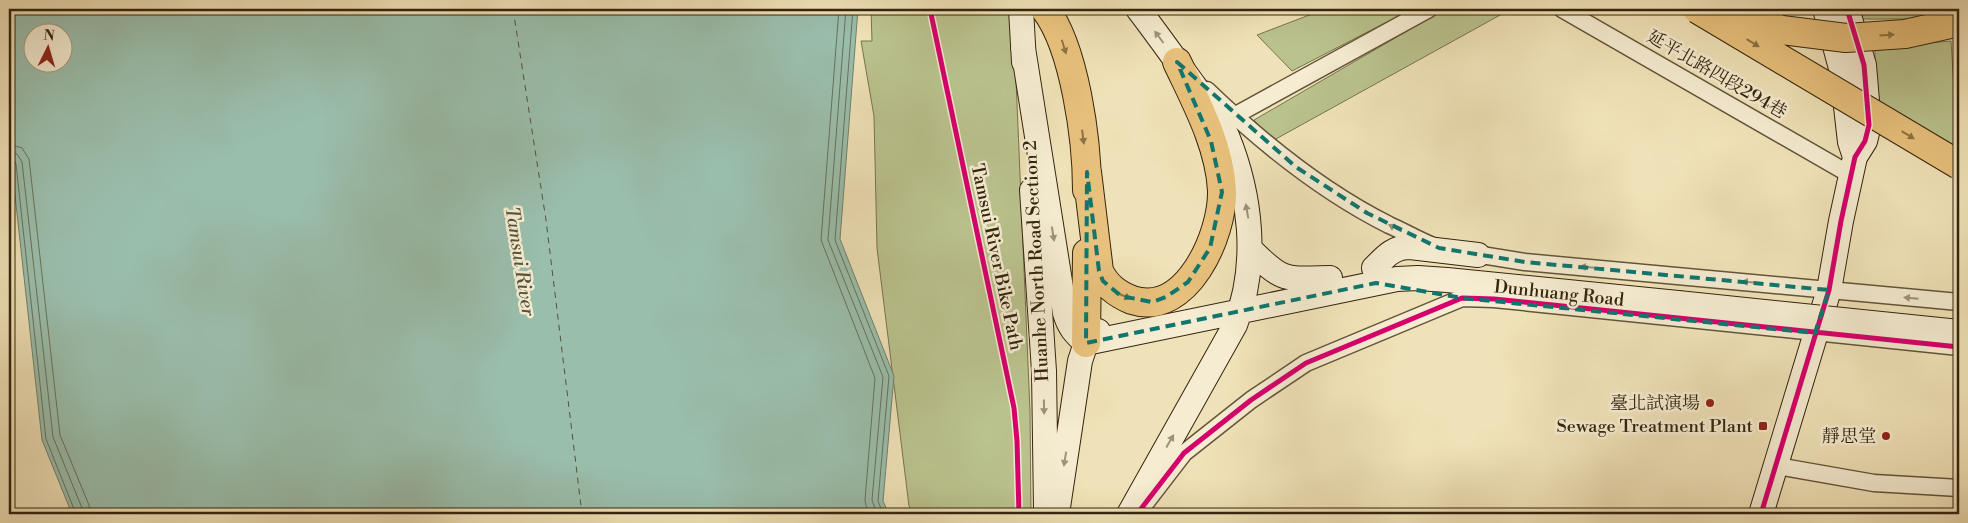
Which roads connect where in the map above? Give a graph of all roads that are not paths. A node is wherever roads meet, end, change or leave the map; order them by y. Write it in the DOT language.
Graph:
graph roads {
  1 [pos="1021,9"];
  2 [pos="1045,9"];
  3 [pos="1138,9"];
  4 [pos="1429,9"];
  5 [pos="1562,9"];
  6 [pos="1696,9"];
  7 [pos="1720,9"];
  8 [pos="1825,9"];
  9 [pos="1847,9"];
  10 [pos="1959,22"];
  11 [pos="1023,48"];
  12 [pos="1177,62"];
  13 [pos="1234,116"];
  14 [pos="1959,165"];
  15 [pos="1853,166"];
  16 [pos="1087,172"];
  17 [pos="1250,249"];
  18 [pos="1478,255"];
  19 [pos="1375,276"];
  20 [pos="1330,278"];
  21 [pos="1829,290"];
  22 [pos="1679,296"];
  23 [pos="1462,298"];
  24 [pos="1959,302"];
  25 [pos="1242,304"];
  26 [pos="1959,317"];
  27 [pos="1959,332"];
  28 [pos="1815,333"];
  29 [pos="1086,342"];
  30 [pos="1959,346"];
  31 [pos="1776,466"];
  32 [pos="1959,488"];
  33 [pos="1046,514"];
  34 [pos="1057,514"];
  35 [pos="1128,514"];
  36 [pos="1137,514"];
  37 [pos="1761,514"];
  1 -- 11 [label="street, Huanhe North Road Section 2"];
  2 -- 16 [label="highway, one-way"];
  12 -- 3 [label="street, one-way"];
  4 -- 13 [label="street"];
  5 -- 15 [label="street, 延平北路四段294巷"];
  6 -- 14 [label="highway, one-way, bridge"];
  7 -- 10 [label="highway, one-way, bridge"];
  8 -- 15 [label="street"];
  9 -- 15 [label="street"];
  11 -- 29 [label="street, one-way"];
  11 -- 33 [label="street, Huanhe North Road Section 2, one-way"];
  12 -- 13 [label="street, Dunhuang Road"];
  16 -- 12 [label="highway, one-way"];
  17 -- 12 [label="street, one-way"];
  18 -- 13 [label="street, Dunhuang Road, one-way"];
  15 -- 21 [label="street"];
  16 -- 29 [label="highway"];
  17 -- 20 [label="street"];
  17 -- 25 [label="street"];
  18 -- 19 [label="street"];
  21 -- 18 [label="street, Dunhuang Road, one-way"];
  19 -- 20 [label="street"];
  19 -- 22 [label="street"];
  19 -- 23 [label="street"];
  19 -- 25 [label="street"];
  20 -- 25 [label="street"];
  24 -- 21 [label="street, Dunhuang Road, one-way"];
  21 -- 28 [label="street"];
  22 -- 26 [label="street"];
  22 -- 27 [label="street, bridge"];
  23 -- 28 [label="street, Dunhuang Road"];
  23 -- 36 [label="street, Dunhuang Road"];
  25 -- 29 [label="street"];
  35 -- 25 [label="street, one-way"];
  28 -- 30 [label="street, Dunhuang Road"];
  28 -- 31 [label="street"];
  29 -- 34 [label="street, one-way"];
  31 -- 32 [label="street"];
  31 -- 37 [label="street"];
}
